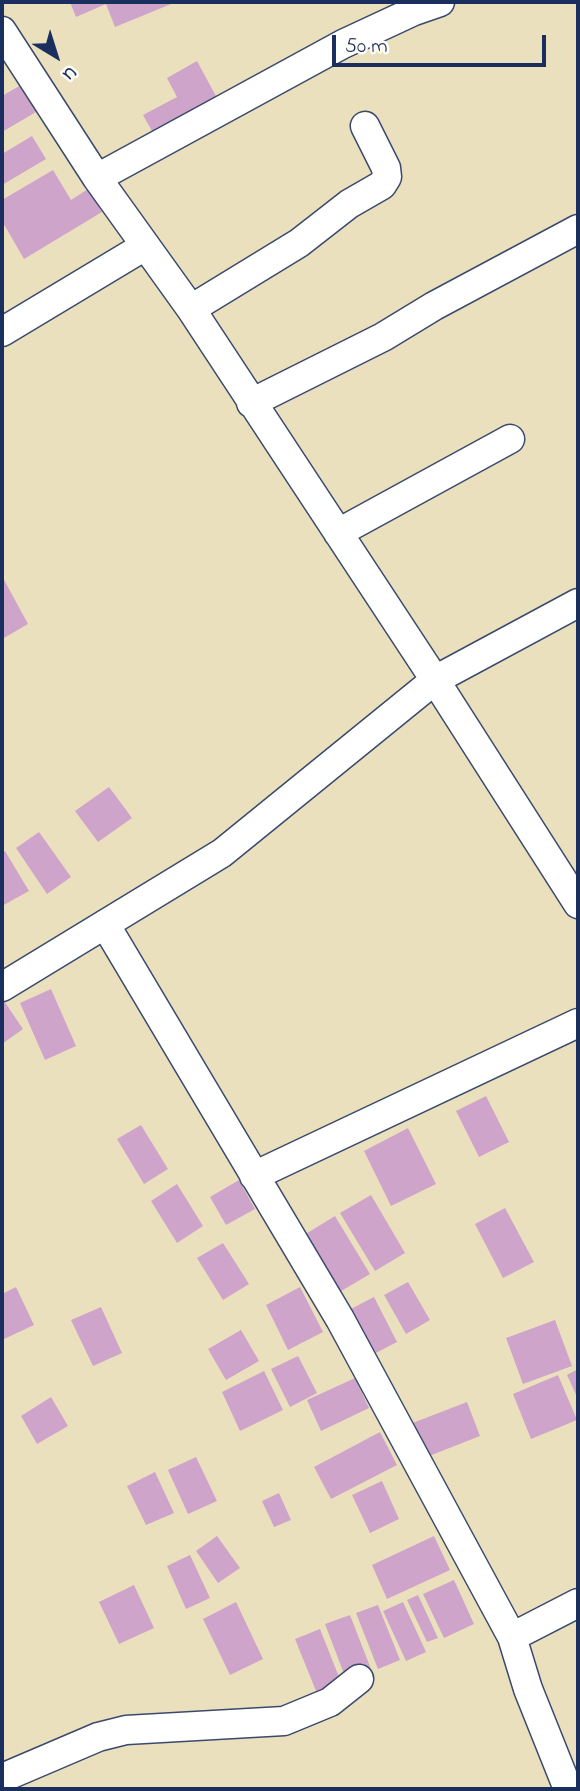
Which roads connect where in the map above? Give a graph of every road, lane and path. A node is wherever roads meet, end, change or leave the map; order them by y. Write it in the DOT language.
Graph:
graph roads {
  1 [pos="440,2"];
  2 [pos="2,31"];
  3 [pos="365,126"];
  4 [pos="97,178"];
  5 [pos="578,229"];
  6 [pos="145,246"];
  7 [pos="191,309"];
  8 [pos="2,332"];
  9 [pos="251,403"];
  10 [pos="510,439"];
  11 [pos="338,533"];
  12 [pos="578,603"];
  13 [pos="435,680"];
  14 [pos="577,900"];
  15 [pos="104,924"];
  16 [pos="2,987"];
  17 [pos="578,1023"];
  18 [pos="254,1176"];
  19 [pos="578,1603"];
  20 [pos="512,1637"];
  21 [pos="359,1679"];
  22 [pos="2,1778"];
  23 [pos="568,1789"];
  1 -- 4 [label="street"];
  2 -- 4 [label="street"];
  3 -- 7 [label="street"];
  4 -- 6 [label="street"];
  5 -- 9 [label="street"];
  6 -- 7 [label="street"];
  6 -- 8 [label="street"];
  7 -- 9 [label="street"];
  9 -- 11 [label="street"];
  10 -- 11 [label="street"];
  11 -- 13 [label="street"];
  12 -- 13 [label="street"];
  13 -- 14 [label="street"];
  13 -- 15 [label="street"];
  15 -- 16 [label="street"];
  15 -- 18 [label="street"];
  17 -- 18 [label="street"];
  18 -- 20 [label="street"];
  19 -- 20 [label="street"];
  20 -- 23 [label="street"];
  21 -- 22 [label="street"];
}
